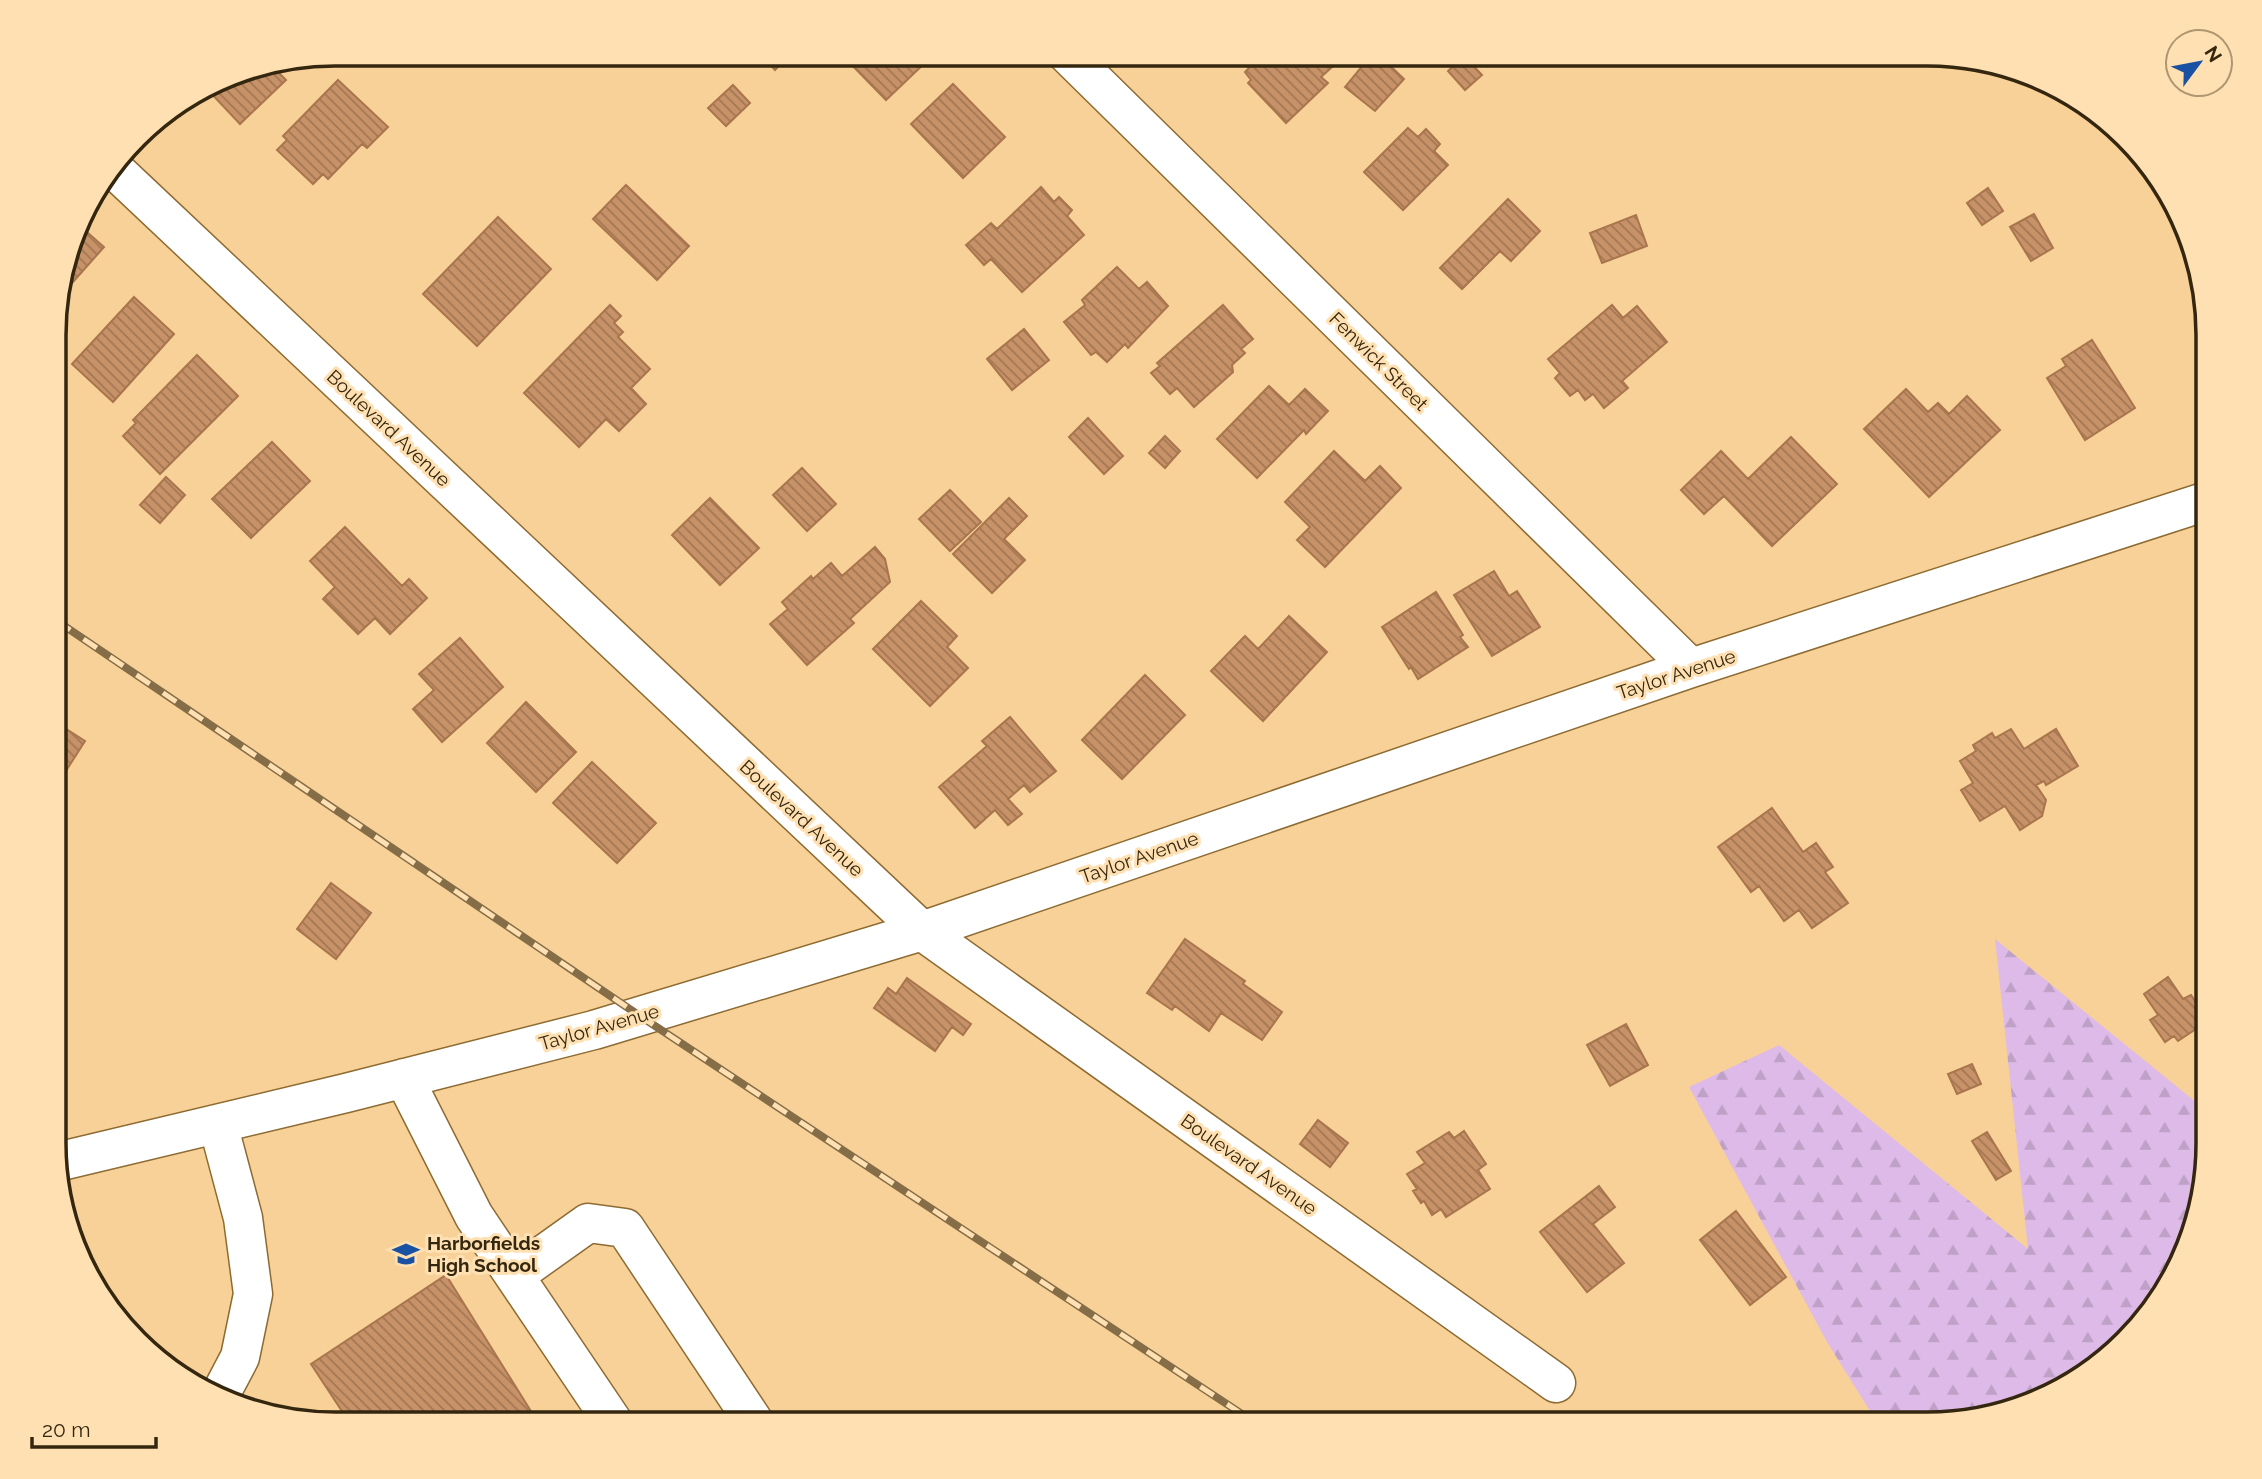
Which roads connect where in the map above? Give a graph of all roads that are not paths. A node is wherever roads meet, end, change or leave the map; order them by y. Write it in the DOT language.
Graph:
graph roads {
  1 [pos="1079,66"];
  2 [pos="120,175"];
  3 [pos="2196,505"];
  4 [pos="1691,668"];
  5 [pos="922,931"];
  6 [pos="404,1078"];
  7 [pos="218,1124"];
  8 [pos="67,1160"];
  9 [pos="515,1276"];
  10 [pos="1556,1383"];
  11 [pos="224,1388"];
  12 [pos="606,1412"];
  13 [pos="747,1412"];
  1 -- 4 [label="street, Fenwick Street"];
  2 -- 5 [label="street, Boulevard Avenue"];
  3 -- 4 [label="street, Taylor Avenue"];
  4 -- 5 [label="street, Taylor Avenue"];
  5 -- 6 [label="street, Taylor Avenue"];
  5 -- 10 [label="street, Boulevard Avenue"];
  6 -- 7 [label="street, Taylor Avenue"];
  6 -- 9 [label="street"];
  7 -- 8 [label="street, Taylor Avenue"];
  7 -- 11 [label="street"];
  9 -- 12 [label="street"];
  9 -- 13 [label="street"];
}
